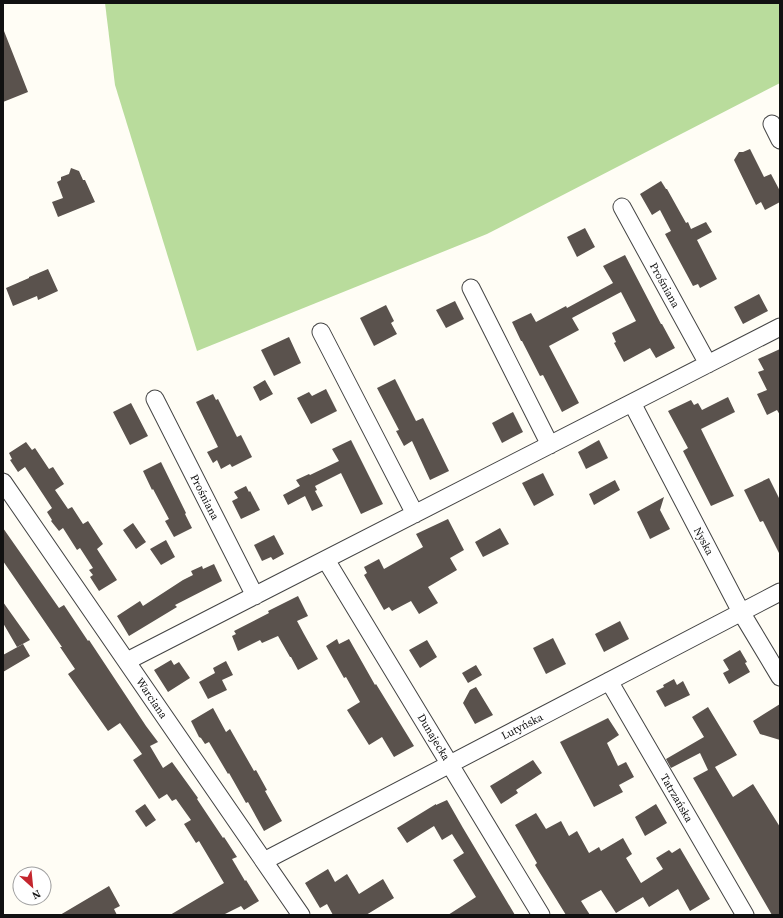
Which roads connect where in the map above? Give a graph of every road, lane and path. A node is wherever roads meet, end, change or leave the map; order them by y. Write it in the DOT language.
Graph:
graph roads {
  1 [pos="772,124"];
  2 [pos="780,140"];
  3 [pos="622,207"];
  4 [pos="471,288"];
  5 [pos="780,327"];
  6 [pos="321,332"];
  7 [pos="708,364"];
  8 [pos="155,399"];
  9 [pos="632,403"];
  10 [pos="550,445"];
  11 [pos="3,482"];
  12 [pos="415,514"];
  13 [pos="326,560"];
  14 [pos="780,592"];
  15 [pos="255,596"];
  16 [pos="741,612"];
  17 [pos="127,661"];
  18 [pos="780,677"];
  19 [pos="609,681"];
  20 [pos="450,764"];
  21 [pos="264,861"];
  22 [pos="301,915"];
  23 [pos="541,915"];
  24 [pos="745,915"];
  1 -- 2 [label="street"];
  3 -- 7 [label="street, Prośniana"];
  4 -- 10 [label="street"];
  5 -- 7 [label="street"];
  6 -- 12 [label="street"];
  7 -- 9 [label="street"];
  8 -- 15 [label="street, Prośniana"];
  9 -- 10 [label="street"];
  9 -- 16 [label="street, Nyska"];
  10 -- 12 [label="street"];
  11 -- 17 [label="street, Warciana"];
  12 -- 13 [label="street"];
  13 -- 15 [label="street"];
  13 -- 20 [label="street, Dunajecka"];
  14 -- 16 [label="street, Lutyńska"];
  15 -- 17 [label="street"];
  16 -- 18 [label="street, Nyska"];
  16 -- 19 [label="street, Lutyńska"];
  17 -- 21 [label="street, Warciana"];
  19 -- 20 [label="street, Lutyńska"];
  19 -- 24 [label="street, Tatrzańska"];
  20 -- 21 [label="street, Lutyńska"];
  20 -- 23 [label="street, Dunajecka"];
  21 -- 22 [label="street, Warciana"];
}
